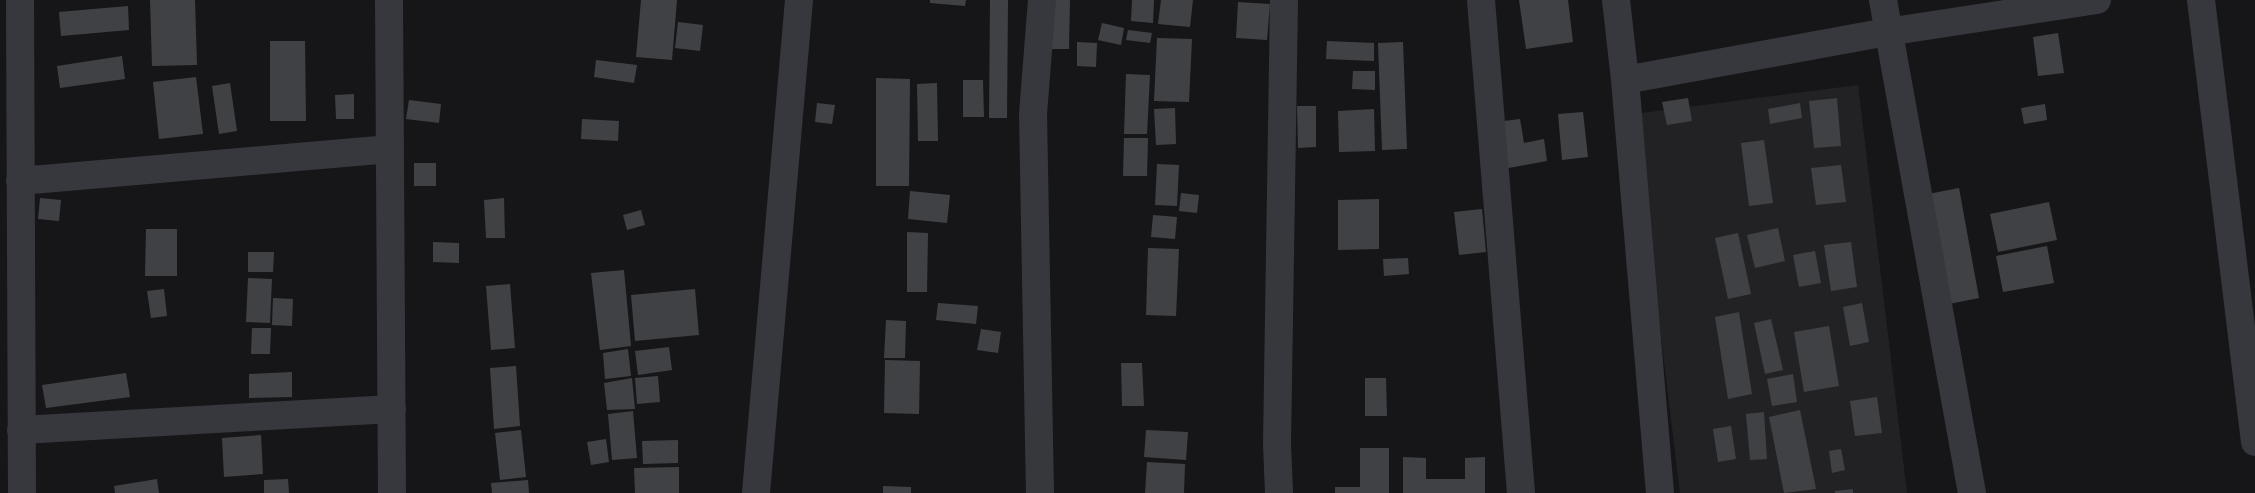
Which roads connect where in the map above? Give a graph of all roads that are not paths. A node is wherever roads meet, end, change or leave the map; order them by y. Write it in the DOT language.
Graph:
graph roads {
  1 [pos="20,0"];
  2 [pos="389,0"];
  3 [pos="799,0"];
  4 [pos="1042,0"];
  5 [pos="1284,0"];
  6 [pos="1481,0"];
  7 [pos="1616,0"];
  8 [pos="1883,0"];
  9 [pos="2097,0"];
  10 [pos="2201,0"];
  11 [pos="1887,32"];
  12 [pos="1625,80"];
  13 [pos="10,99"];
  14 [pos="390,149"];
  15 [pos="20,181"];
  16 [pos="392,410"];
  17 [pos="21,430"];
  18 [pos="2255,442"];
  19 [pos="22,493"];
  20 [pos="392,493"];
  21 [pos="756,493"];
  22 [pos="1040,493"];
  23 [pos="1280,493"];
  24 [pos="1522,493"];
  25 [pos="1660,493"];
  26 [pos="1972,493"];
  1 -- 13 [label="street"];
  2 -- 14 [label="street"];
  3 -- 21 [label="street"];
  4 -- 22 [label="street"];
  5 -- 23 [label="street"];
  6 -- 24 [label="street"];
  7 -- 12 [label="street"];
  8 -- 11 [label="street"];
  9 -- 11 [label="street"];
  10 -- 18 [label="street"];
  11 -- 12 [label="street"];
  11 -- 26 [label="street"];
  12 -- 25 [label="street"];
  13 -- 15 [label="street"];
  14 -- 15 [label="street"];
  14 -- 16 [label="street"];
  15 -- 17 [label="street"];
  16 -- 17 [label="street"];
  16 -- 20 [label="street"];
  17 -- 19 [label="street"];
}
